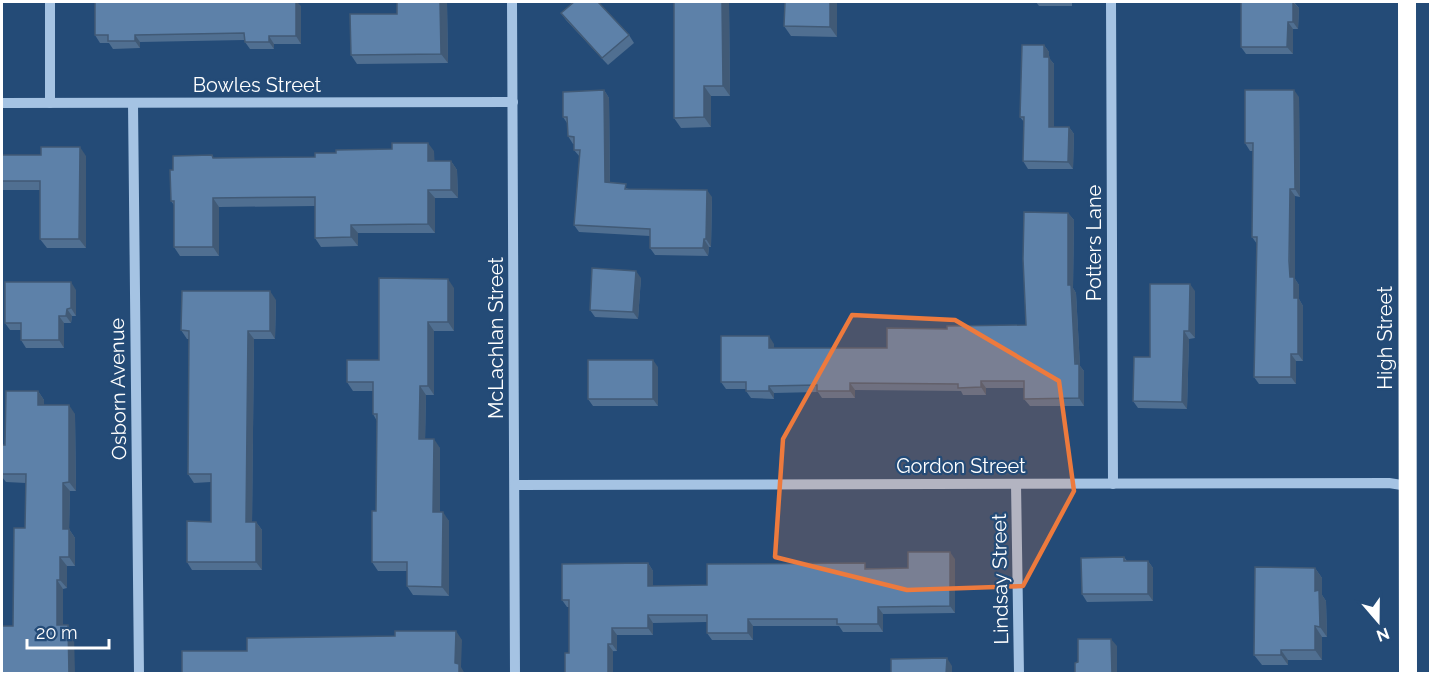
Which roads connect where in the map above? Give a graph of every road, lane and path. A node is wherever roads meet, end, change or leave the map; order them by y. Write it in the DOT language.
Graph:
graph roads {
  1 [pos="50,2"];
  2 [pos="512,2"];
  3 [pos="1111,2"];
  4 [pos="1407,2"];
  5 [pos="513,102"];
  6 [pos="2,103"];
  7 [pos="50,103"];
  8 [pos="133,103"];
  9 [pos="1016,484"];
  10 [pos="1113,484"];
  11 [pos="515,485"];
  12 [pos="1408,486"];
  13 [pos="139,674"];
  14 [pos="515,674"];
  15 [pos="1019,674"];
  16 [pos="1408,674"];
  1 -- 7 [label="street"];
  2 -- 5 [label="street, McLachlan Street"];
  3 -- 10 [label="street, Potters Lane"];
  4 -- 12 [label="highway, High Street"];
  5 -- 8 [label="street, Bowles Street"];
  5 -- 11 [label="street, McLachlan Street"];
  6 -- 7 [label="street, Bowles Street"];
  7 -- 8 [label="street, Bowles Street"];
  8 -- 13 [label="street, Osborn Avenue"];
  9 -- 10 [label="street, Gordon Street"];
  9 -- 11 [label="street, Gordon Street"];
  9 -- 15 [label="street, Lindsay Street"];
  10 -- 12 [label="street, Gordon Street"];
  11 -- 14 [label="street, McLachlan Street"];
  12 -- 16 [label="highway, High Street"];
}
